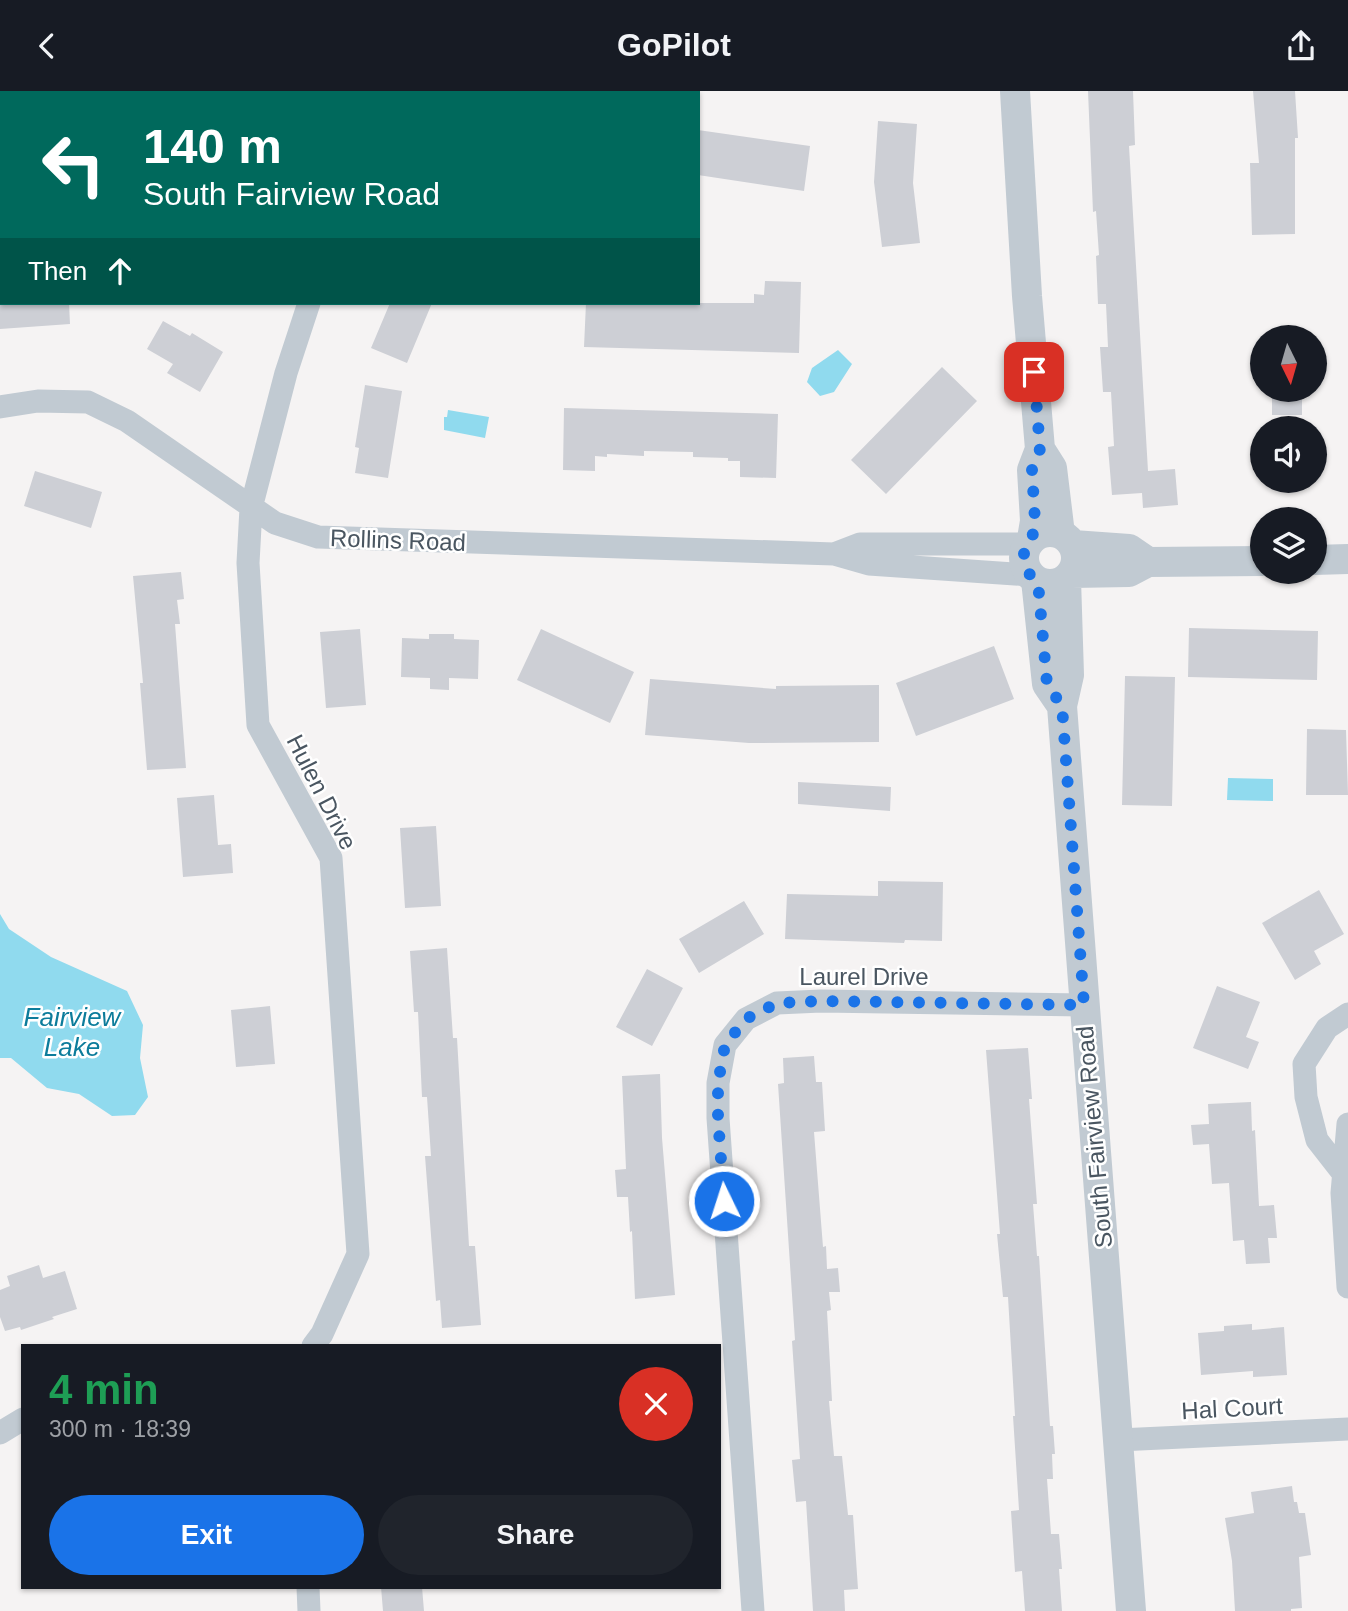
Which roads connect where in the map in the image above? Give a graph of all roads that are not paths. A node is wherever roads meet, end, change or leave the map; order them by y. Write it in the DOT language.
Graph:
graph roads {
  1 [pos="1015,91"];
  2 [pos="308,305"];
  3 [pos="0,407"];
  4 [pos="251,507"];
  5 [pos="1055,552"];
  6 [pos="834,554"];
  7 [pos="1348,559"];
  8 [pos="1327,560"];
  9 [pos="1250,561"];
  10 [pos="1033,577"];
  11 [pos="1062,706"];
  12 [pos="1084,1005"];
  13 [pos="1348,1014"];
  14 [pos="1348,1124"];
  15 [pos="1342,1172"];
  16 [pos="1348,1287"];
  17 [pos="314,1344"];
  18 [pos="21,1420"];
  19 [pos="1348,1429"];
  20 [pos="0,1433"];
  21 [pos="1119,1440"];
  22 [pos="308,1589"];
  23 [pos="309,1611"];
  24 [pos="753,1611"];
  25 [pos="1131,1611"];
  1 -- 5 [label="street, South Fairview Road"];
  2 -- 4 [label="street, Hulen Drive"];
  3 -- 4 [label="street, Rollins Road"];
  4 -- 6 [label="street, Rollins Road"];
  4 -- 17 [label="street, Hulen Drive"];
  5 -- 6 [label="street, Rollins Road"];
  5 -- 9 [label="street, Rollins Road"];
  5 -- 10 [label="street"];
  5 -- 11 [label="street, South Fairview Road"];
  6 -- 10 [label="street, Rollins Road"];
  7 -- 8 [label="street"];
  10 -- 11 [label="street"];
  11 -- 12 [label="street, South Fairview Road"];
  12 -- 21 [label="street, South Fairview Road"];
  12 -- 24 [label="street, Laurel Drive"];
  13 -- 15 [label="street"];
  14 -- 15 [label="street"];
  15 -- 16 [label="street"];
  18 -- 20 [label="street"];
  19 -- 21 [label="street, Hal Court"];
  21 -- 25 [label="street, South Fairview Road"];
  22 -- 23 [label="street"];
}
